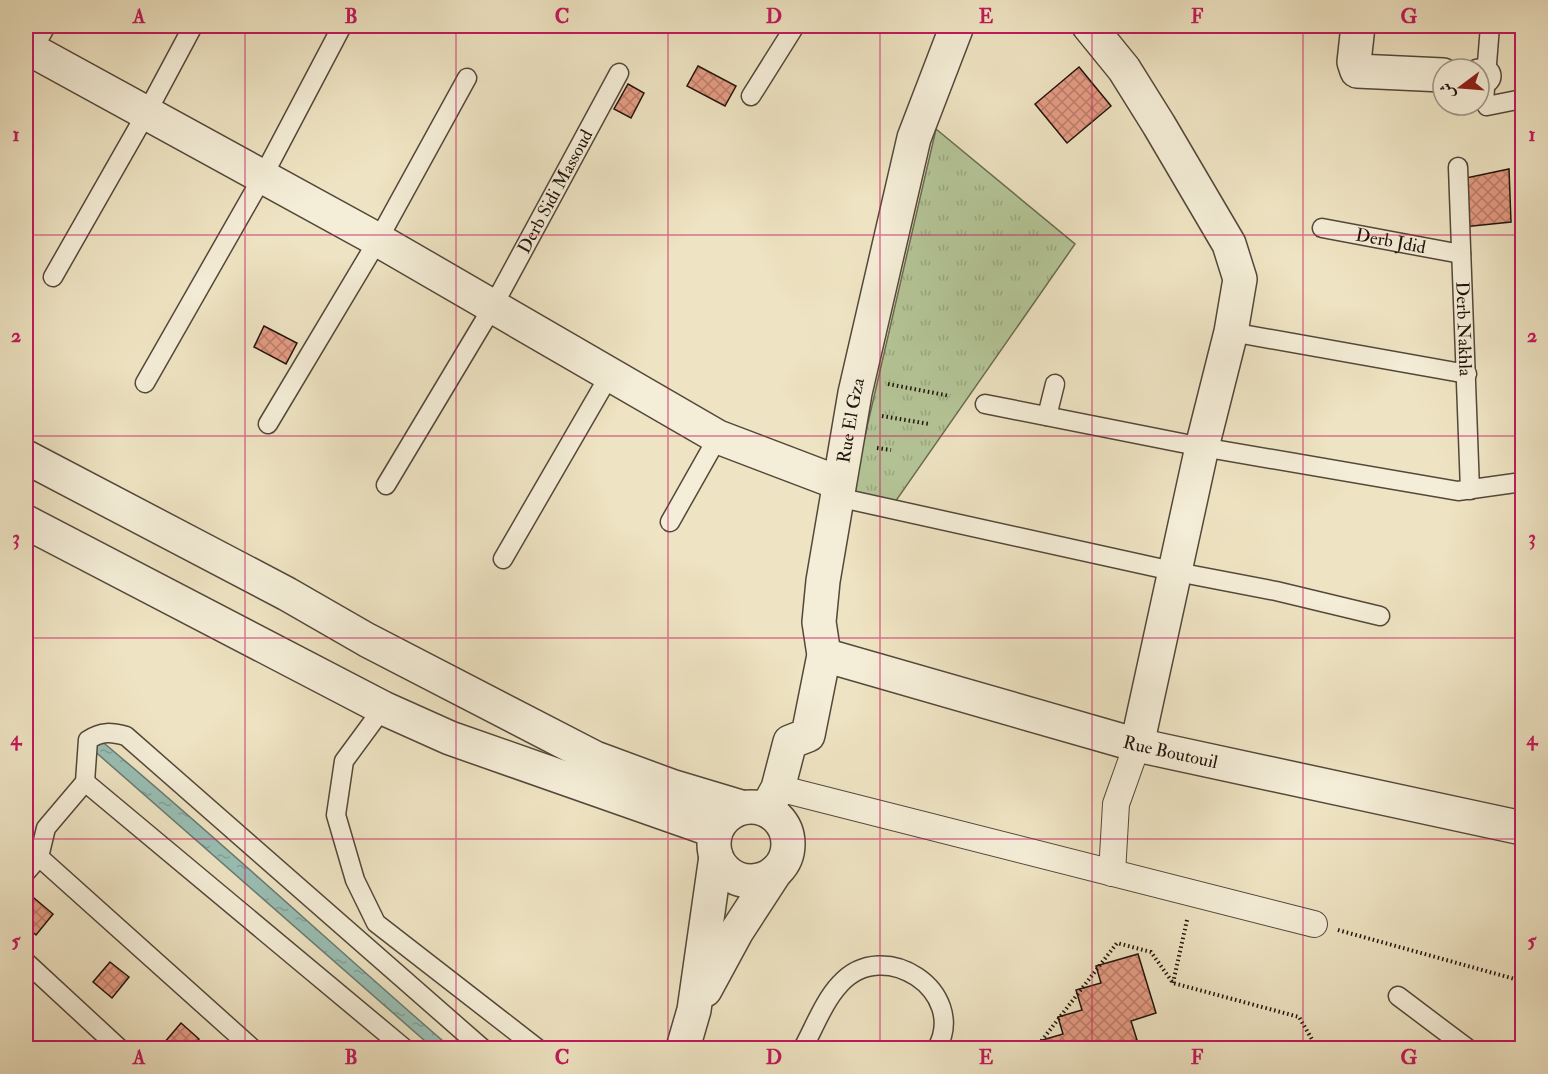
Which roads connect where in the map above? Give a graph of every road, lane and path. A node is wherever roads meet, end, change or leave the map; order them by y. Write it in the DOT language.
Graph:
graph roads {
  1 [pos="193,26"];
  2 [pos="342,26"];
  3 [pos="795,26"];
  4 [pos="957,26"];
  5 [pos="1089,26"];
  6 [pos="1359,26"];
  7 [pos="1490,26"];
  8 [pos="32,46"];
  9 [pos="1485,57"];
  10 [pos="619,73"];
  11 [pos="1431,74"];
  12 [pos="467,78"];
  13 [pos="751,96"];
  14 [pos="1522,99"];
  15 [pos="1491,105"];
  16 [pos="147,112"];
  17 [pos="1458,167"];
  18 [pos="263,176"];
  19 [pos="1322,228"];
  20 [pos="378,240"];
  21 [pos="1461,254"];
  22 [pos="53,277"];
  23 [pos="492,308"];
  24 [pos="1231,332"];
  25 [pos="1467,374"];
  26 [pos="609,376"];
  27 [pos="858,378"];
  28 [pos="145,383"];
  29 [pos="1055,384"];
  30 [pos="950,396"];
  31 [pos="985,404"];
  32 [pos="875,414"];
  33 [pos="1047,416"];
  34 [pos="268,424"];
  35 [pos="929,424"];
  36 [pos="718,437"];
  37 [pos="1202,447"];
  38 [pos="26,457"];
  39 [pos="1522,482"];
  40 [pos="386,485"];
  41 [pos="838,490"];
  42 [pos="1470,490"];
  43 [pos="26,522"];
  44 [pos="670,522"];
  45 [pos="502,559"];
  46 [pos="1177,572"];
  47 [pos="1380,616"];
  48 [pos="824,655"];
  49 [pos="383,708"];
  50 [pos="1137,746"];
  51 [pos="85,782"];
  52 [pos="762,802"];
  53 [pos="1522,828"];
  54 [pos="716,844"];
  55 [pos="39,857"];
  56 [pos="776,871"];
  57 [pos="26,872"];
  58 [pos="1112,873"];
  59 [pos="1314,924"];
  60 [pos="1183,942"];
  61 [pos="26,962"];
  62 [pos="1522,981"];
  63 [pos="1173,983"];
  64 [pos="1398,996"];
  65 [pos="694,1010"];
  66 [pos="119,1048"];
  67 [pos="252,1048"];
  68 [pos="404,1048"];
  69 [pos="482,1048"];
  70 [pos="537,1048"];
  71 [pos="683,1048"];
  72 [pos="803,1048"];
  73 [pos="937,1048"];
  74 [pos="1036,1048"];
  75 [pos="1317,1048"];
  76 [pos="1467,1048"];
  1 -- 16 [label="lane"];
  2 -- 18 [label="lane"];
  3 -- 13 [label="lane"];
  4 -- 27 [label="street, Rue El Gza"];
  5 -- 24 [label="street"];
  6 -- 11 [label="street"];
  7 -- 9 [label="lane"];
  8 -- 16 [label="street"];
  10 -- 23 [label="lane, Derb Sidi Massoud"];
  12 -- 20 [label="lane"];
  14 -- 15 [label="lane"];
  16 -- 18 [label="street"];
  16 -- 22 [label="lane"];
  17 -- 21 [label="lane, Derb Nakhla"];
  18 -- 20 [label="street"];
  18 -- 28 [label="lane"];
  19 -- 21 [label="lane, Derb Jdid"];
  20 -- 23 [label="street"];
  20 -- 34 [label="lane"];
  21 -- 25 [label="lane, Derb Nakhla"];
  23 -- 26 [label="street"];
  23 -- 40 [label="lane, Derb Sidi Massoud"];
  24 -- 25 [label="lane"];
  24 -- 37 [label="street"];
  25 -- 42 [label="lane, Derb Nakhla"];
  26 -- 36 [label="street"];
  26 -- 45 [label="lane"];
  27 -- 30 [label="path"];
  27 -- 41 [label="street, Rue El Gza"];
  29 -- 33 [label="lane"];
  31 -- 33 [label="lane"];
  32 -- 35 [label="path"];
  33 -- 37 [label="lane"];
  36 -- 41 [label="street"];
  36 -- 44 [label="lane"];
  37 -- 42 [label="lane"];
  37 -- 46 [label="street"];
  38 -- 52 [label="street"];
  39 -- 42 [label="lane"];
  41 -- 46 [label="lane"];
  41 -- 48 [label="street, Rue El Gza"];
  43 -- 49 [label="street"];
  46 -- 47 [label="lane"];
  46 -- 50 [label="street"];
  48 -- 50 [label="street, Rue Boutouil"];
  48 -- 52 [label="street, Rue El Gza"];
  49 -- 54 [label="street"];
  49 -- 70 [label="lane"];
  50 -- 53 [label="street, Rue Boutouil"];
  50 -- 58 [label="street"];
  51 -- 55 [label="lane"];
  51 -- 68 [label="lane"];
  51 -- 69 [label="lane"];
  52 -- 54 [label="street"];
  52 -- 56 [label="street"];
  52 -- 58 [label="street"];
  54 -- 56 [label="street"];
  54 -- 65 [label="street"];
  55 -- 57 [label="lane"];
  55 -- 67 [label="lane"];
  56 -- 65 [label="street"];
  58 -- 59 [label="street"];
  59 -- 62 [label="path"];
  60 -- 63 [label="path"];
  61 -- 66 [label="lane"];
  63 -- 74 [label="path"];
  63 -- 75 [label="path"];
  64 -- 76 [label="lane"];
  65 -- 71 [label="street"];
  72 -- 73 [label="lane"];
}
